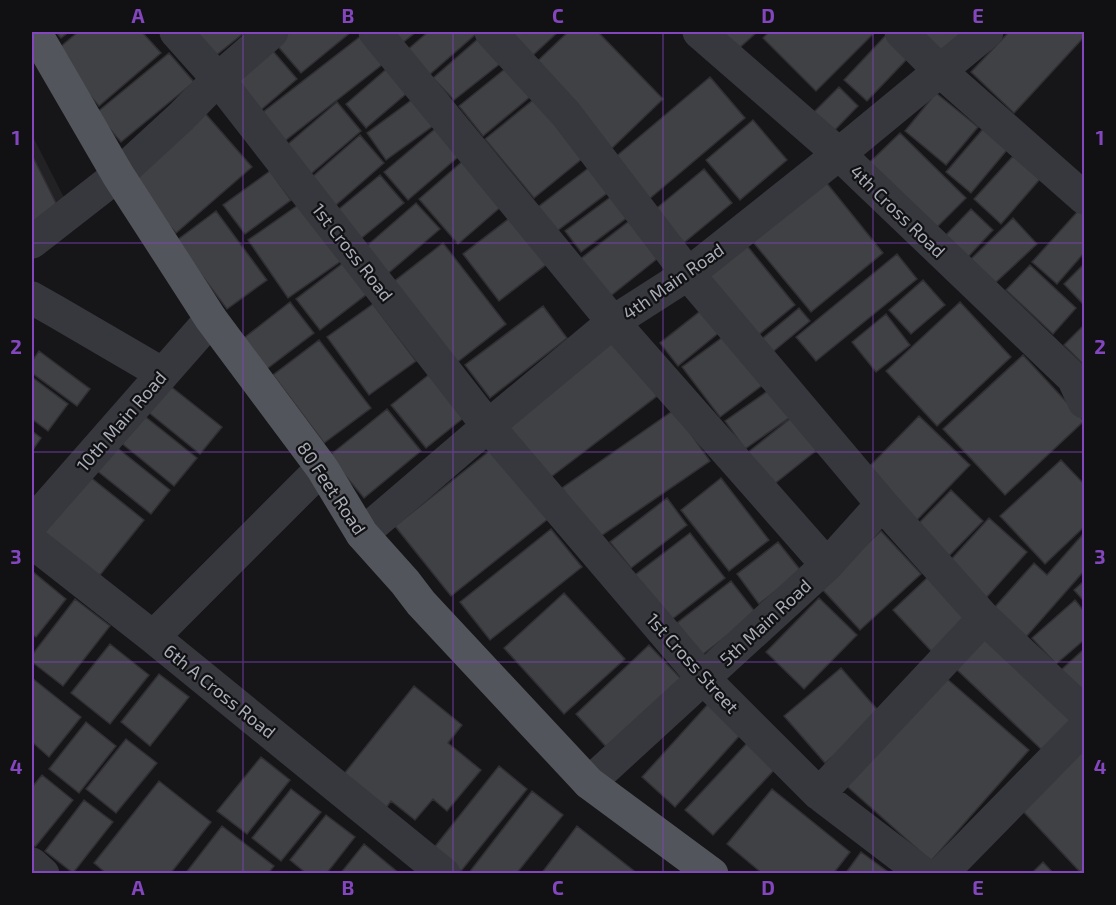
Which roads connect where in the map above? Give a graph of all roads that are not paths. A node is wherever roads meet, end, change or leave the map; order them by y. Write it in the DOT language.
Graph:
graph roads {
  1 [pos="35,32"];
  2 [pos="176,32"];
  3 [pos="272,32"];
  4 [pos="375,32"];
  5 [pos="491,32"];
  6 [pos="699,32"];
  7 [pos="901,32"];
  8 [pos="987,32"];
  9 [pos="940,71"];
  10 [pos="218,79"];
  11 [pos="839,154"];
  12 [pos="118,175"];
  13 [pos="1084,198"];
  14 [pos="32,242"];
  15 [pos="688,274"];
  16 [pos="32,298"];
  17 [pos="212,319"];
  18 [pos="613,322"];
  19 [pos="163,374"];
  20 [pos="1084,402"];
  21 [pos="488,426"];
  22 [pos="322,468"];
  23 [pos="882,504"];
  24 [pos="32,523"];
  25 [pos="362,534"];
  26 [pos="32,542"];
  27 [pos="827,565"];
  28 [pos="984,618"];
  29 [pos="153,637"];
  30 [pos="703,678"];
  31 [pos="1084,712"];
  32 [pos="1084,728"];
  33 [pos="589,783"];
  34 [pos="819,794"];
  35 [pos="32,864"];
  36 [pos="43,873"];
  37 [pos="444,873"];
  38 [pos="712,873"];
  39 [pos="924,873"];
  40 [pos="941,873"];
  1 -- 12 [label="main road, 80 Feet Road"];
  2 -- 10 [label="street, 1st Cross Road"];
  3 -- 10 [label="street"];
  4 -- 18 [label="street"];
  5 -- 15 [label="street"];
  6 -- 11 [label="street, 4th Cross Road"];
  7 -- 9 [label="street"];
  8 -- 9 [label="street, 4th Main Road"];
  9 -- 11 [label="street, 4th Main Road"];
  9 -- 13 [label="street"];
  10 -- 12 [label="street"];
  10 -- 21 [label="street, 1st Cross Road"];
  11 -- 15 [label="street, 4th Main Road"];
  11 -- 20 [label="street, 4th Cross Road"];
  12 -- 14 [label="street"];
  12 -- 17 [label="main road, 80 Feet Road"];
  15 -- 18 [label="street, 4th Main Road"];
  15 -- 23 [label="street"];
  16 -- 19 [label="street"];
  17 -- 19 [label="street, 10th Main Road"];
  17 -- 22 [label="main road, 80 Feet Road"];
  18 -- 21 [label="street, 4th Main Road"];
  18 -- 27 [label="street"];
  19 -- 24 [label="street, 10th Main Road"];
  21 -- 25 [label="street, 4th Main Road"];
  21 -- 30 [label="street, 1st Cross Street"];
  22 -- 25 [label="main road, 80 Feet Road"];
  22 -- 29 [label="street, 6th A Cross Road"];
  23 -- 27 [label="street, 5th Main Road"];
  23 -- 28 [label="street"];
  25 -- 33 [label="main road, 80 Feet Road"];
  26 -- 29 [label="street"];
  27 -- 30 [label="street, 5th Main Road"];
  28 -- 31 [label="street"];
  28 -- 34 [label="street"];
  29 -- 37 [label="street, 6th A Cross Road"];
  30 -- 33 [label="street, 5th Main Road"];
  30 -- 34 [label="street, 1st Cross Street"];
  32 -- 40 [label="street"];
  33 -- 38 [label="main road, 80 Feet Road"];
  34 -- 39 [label="street, 1st Cross Street"];
  35 -- 36 [label="street"];
}
